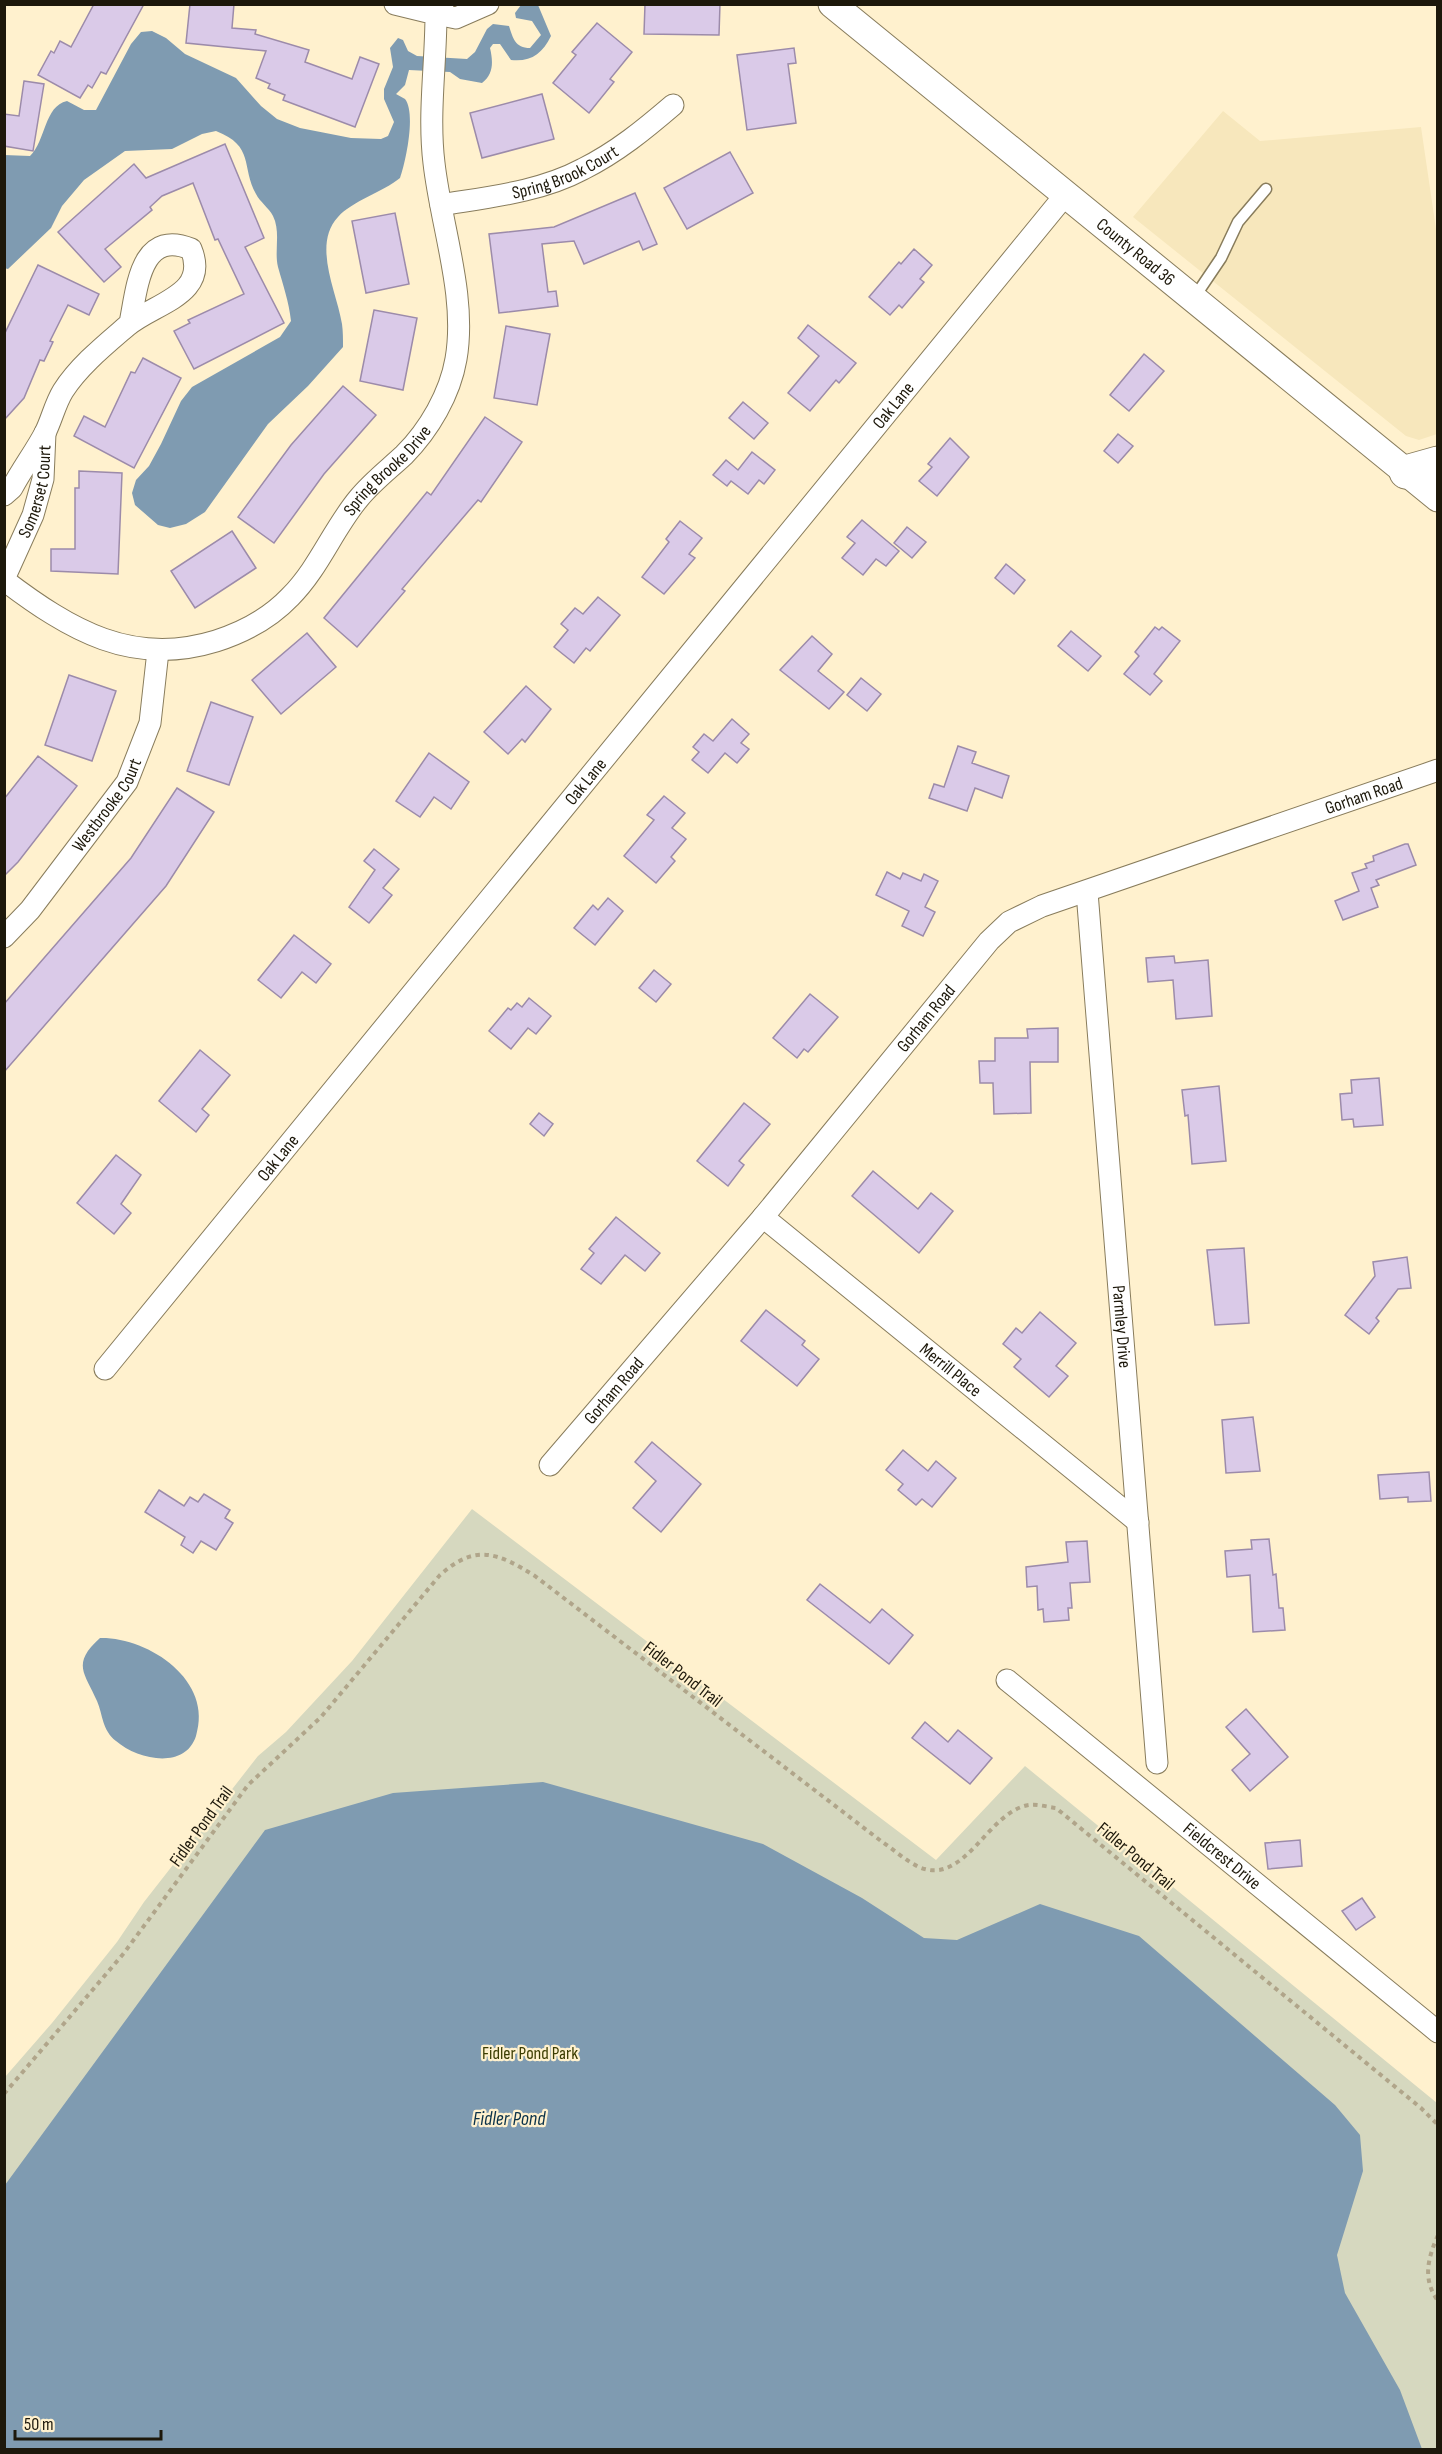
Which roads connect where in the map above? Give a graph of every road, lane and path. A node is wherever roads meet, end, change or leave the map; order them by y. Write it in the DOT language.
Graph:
graph roads {
  1 [pos="395,4"];
  2 [pos="488,4"];
  3 [pos="832,4"];
  4 [pos="440,9"];
  5 [pos="673,105"];
  6 [pos="1266,189"];
  7 [pos="1066,194"];
  8 [pos="441,205"];
  9 [pos="1194,298"];
  10 [pos="130,323"];
  11 [pos="45,433"];
  12 [pos="1437,463"];
  13 [pos="1406,472"];
  14 [pos="4,495"];
  15 [pos="1437,498"];
  16 [pos="4,580"];
  17 [pos="158,651"];
  18 [pos="1437,770"];
  19 [pos="1087,892"];
  20 [pos="4,937"];
  21 [pos="764,1217"];
  22 [pos="105,1369"];
  23 [pos="550,1465"];
  24 [pos="1138,1522"];
  25 [pos="1007,1680"];
  26 [pos="1157,1763"];
  27 [pos="1437,2032"];
  28 [pos="4,2094"];
  29 [pos="1437,2126"];
  30 [pos="1437,2235"];
  31 [pos="1437,2301"];
  1 -- 4 [label="street"];
  2 -- 4 [label="street"];
  3 -- 7 [label="street, County Road 36"];
  4 -- 8 [label="street, Spring Brooke Drive"];
  5 -- 8 [label="street, Spring Brook Court"];
  6 -- 9 [label="lane"];
  7 -- 9 [label="street, County Road 36"];
  7 -- 22 [label="street, Oak Lane"];
  8 -- 17 [label="street, Spring Brooke Drive"];
  9 -- 13 [label="street, County Road 36"];
  10 -- 11 [label="street, Somerset Court"];
  11 -- 14 [label="street, Somerset Court"];
  11 -- 16 [label="street, Somerset Court"];
  12 -- 13 [label="highway"];
  13 -- 15 [label="street, County Road 36"];
  16 -- 17 [label="street, Spring Brooke Drive"];
  17 -- 20 [label="street, Westbrooke Court"];
  18 -- 19 [label="street, Gorham Road"];
  19 -- 21 [label="street, Gorham Road"];
  19 -- 24 [label="street, Parmley Drive"];
  21 -- 23 [label="street, Gorham Road"];
  21 -- 24 [label="street, Merrill Place"];
  24 -- 26 [label="street, Parmley Drive"];
  25 -- 27 [label="street, Fieldcrest Drive"];
  28 -- 29 [label="path, Fidler Pond Trail"];
  30 -- 31 [label="path"];
}
